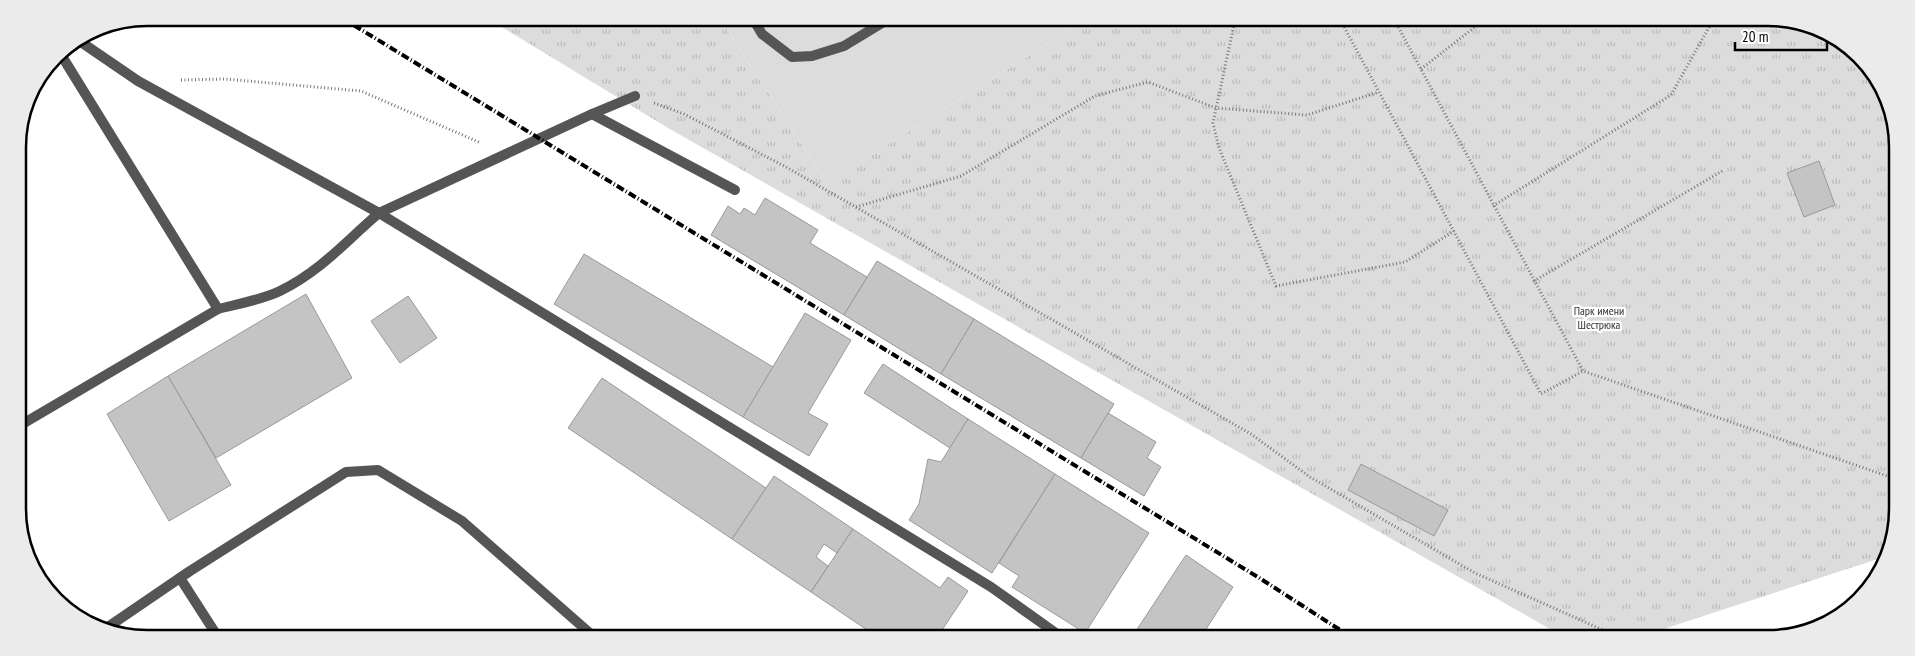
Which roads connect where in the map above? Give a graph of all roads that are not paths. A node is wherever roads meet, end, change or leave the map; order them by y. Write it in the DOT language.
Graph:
graph roads {
  1 [pos="758,27"];
  2 [pos="876,27"];
  3 [pos="84,44"];
  4 [pos="64,60"];
  5 [pos="635,96"];
  6 [pos="592,114"];
  7 [pos="735,190"];
  8 [pos="379,213"];
  9 [pos="218,309"];
  10 [pos="26,422"];
  11 [pos="180,578"];
  12 [pos="112,625"];
  13 [pos="1051,629"];
  14 [pos="213,630"];
  15 [pos="586,630"];
  1 -- 2 [label="lane"];
  3 -- 8 [label="lane"];
  4 -- 9 [label="lane"];
  5 -- 6 [label="lane"];
  6 -- 7 [label="lane"];
  6 -- 8 [label="lane"];
  8 -- 9 [label="lane"];
  8 -- 13 [label="lane"];
  9 -- 10 [label="lane"];
  11 -- 12 [label="lane"];
  11 -- 14 [label="lane"];
  11 -- 15 [label="lane"];
}
